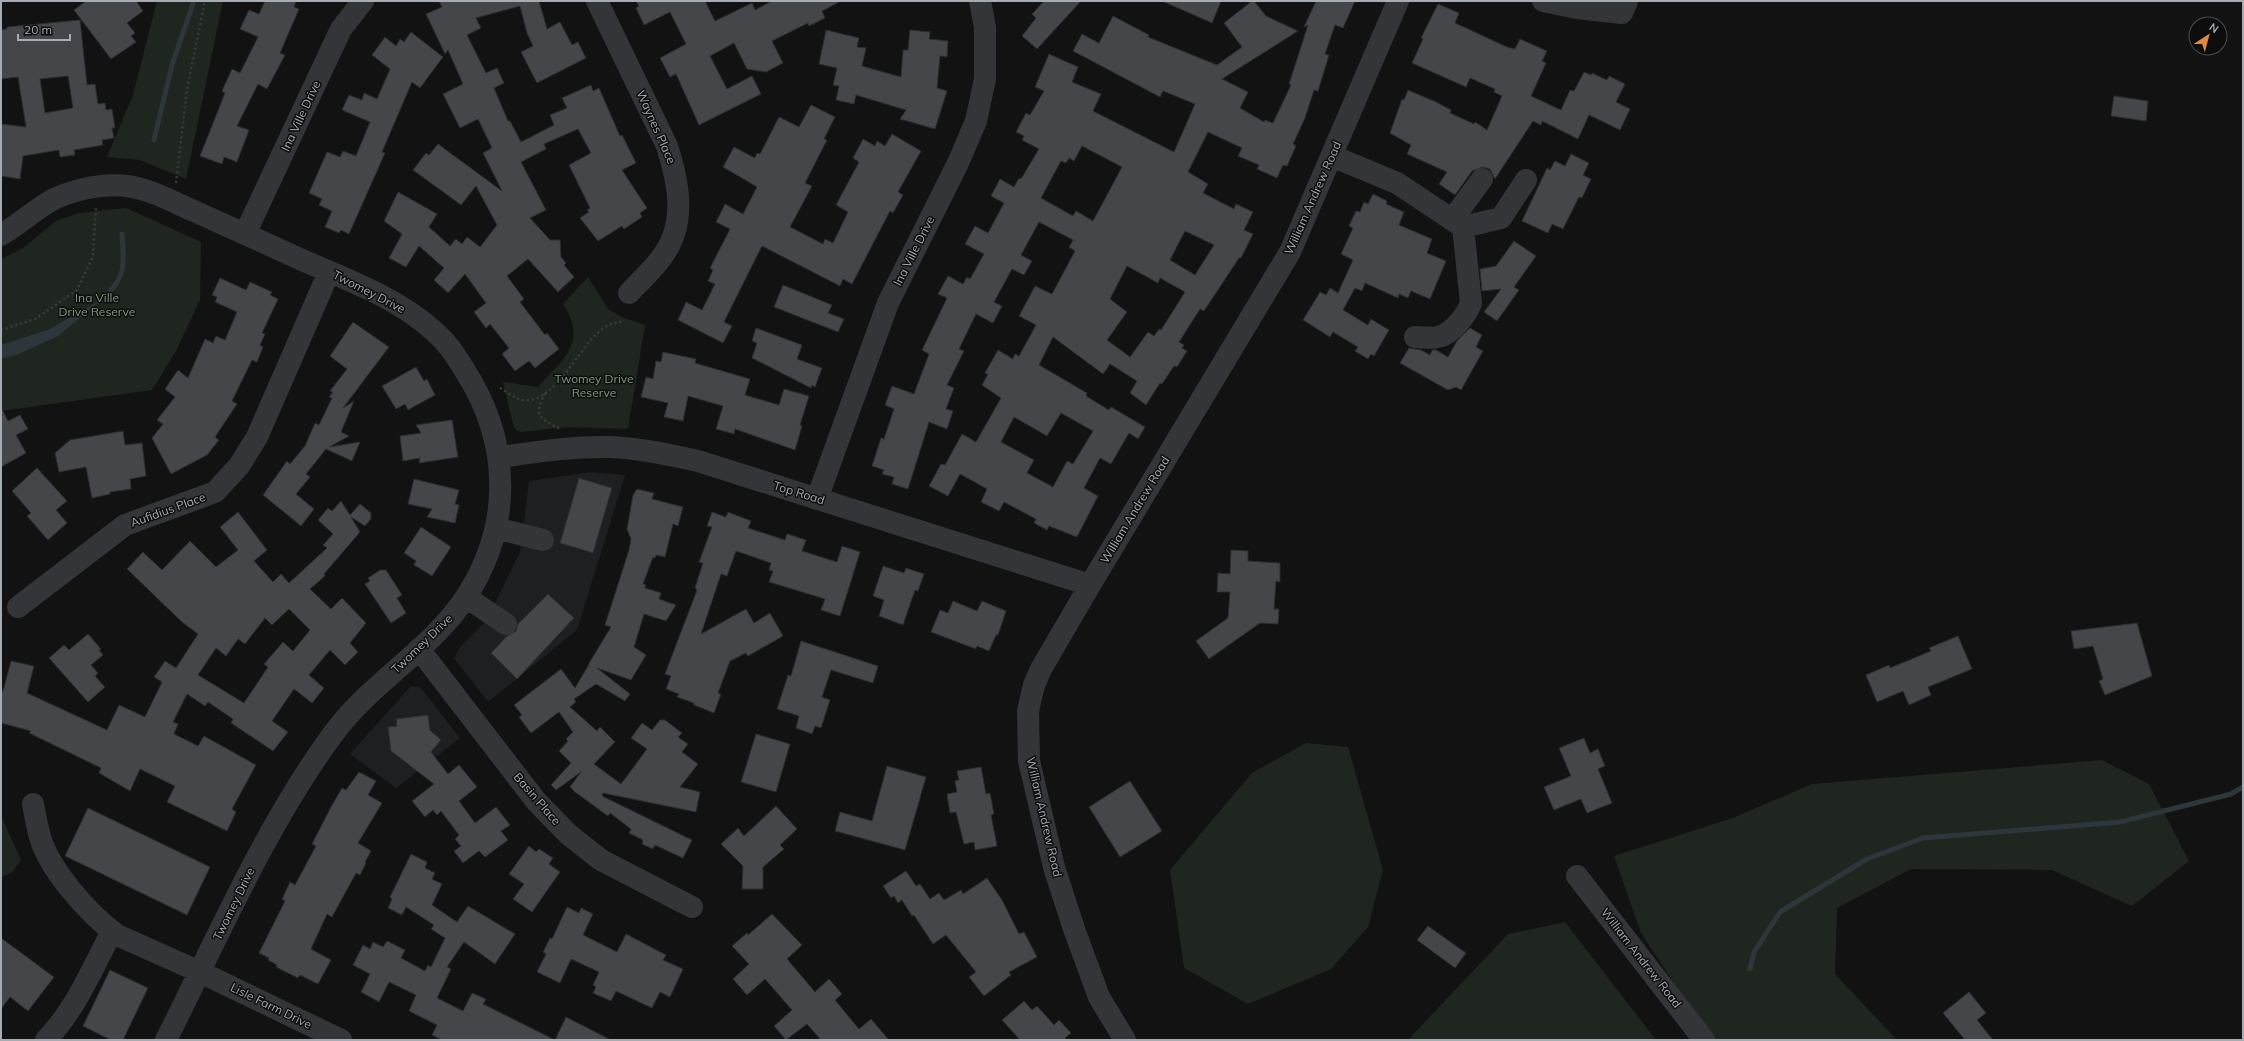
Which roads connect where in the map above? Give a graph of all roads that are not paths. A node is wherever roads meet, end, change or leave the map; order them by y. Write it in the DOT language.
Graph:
graph roads {
  1 [pos="363,1"];
  2 [pos="597,1"];
  3 [pos="980,1"];
  4 [pos="1398,1"];
  5 [pos="1543,1"];
  6 [pos="1624,7"];
  7 [pos="1332,156"];
  8 [pos="1482,179"];
  9 [pos="1526,180"];
  10 [pos="1458,224"];
  11 [pos="1,234"];
  12 [pos="245,234"];
  13 [pos="329,272"];
  14 [pos="629,293"];
  15 [pos="1415,337"];
  16 [pos="500,457"];
  17 [pos="817,499"];
  18 [pos="496,528"];
  19 [pos="543,540"];
  20 [pos="1090,585"];
  21 [pos="466,597"];
  22 [pos="18,607"];
  23 [pos="506,624"];
  24 [pos="419,648"];
  25 [pos="33,804"];
  26 [pos="1577,876"];
  27 [pos="692,907"];
  28 [pos="117,935"];
  29 [pos="200,972"];
  30 [pos="46,1040"];
  31 [pos="166,1040"];
  32 [pos="341,1040"];
  33 [pos="1125,1040"];
  34 [pos="1704,1040"];
  1 -- 12 [label="street, Ina Ville Drive"];
  2 -- 14 [label="street, Waynes Place"];
  3 -- 17 [label="street, Ina Ville Drive"];
  4 -- 7 [label="street, William Andrew Road"];
  5 -- 6 [label="street"];
  7 -- 10 [label="street"];
  7 -- 20 [label="street, William Andrew Road"];
  8 -- 10 [label="street"];
  9 -- 10 [label="street"];
  10 -- 15 [label="street"];
  11 -- 12 [label="street, Twomey Drive"];
  12 -- 13 [label="street, Twomey Drive"];
  13 -- 16 [label="street, Twomey Drive"];
  13 -- 22 [label="street, Aufidius Place"];
  16 -- 17 [label="street, Top Road"];
  16 -- 18 [label="street, Twomey Drive"];
  17 -- 20 [label="street, Top Road"];
  18 -- 19 [label="street"];
  18 -- 21 [label="street, Twomey Drive"];
  20 -- 33 [label="street, William Andrew Road"];
  21 -- 23 [label="street"];
  21 -- 24 [label="street, Twomey Drive"];
  24 -- 27 [label="street, Basin Place"];
  24 -- 29 [label="street, Twomey Drive"];
  25 -- 28 [label="street, Lisle Farm Drive"];
  26 -- 34 [label="street, William Andrew Road"];
  28 -- 29 [label="street, Lisle Farm Drive"];
  28 -- 30 [label="street"];
  29 -- 31 [label="street, Twomey Drive"];
  29 -- 32 [label="street, Lisle Farm Drive"];
}
